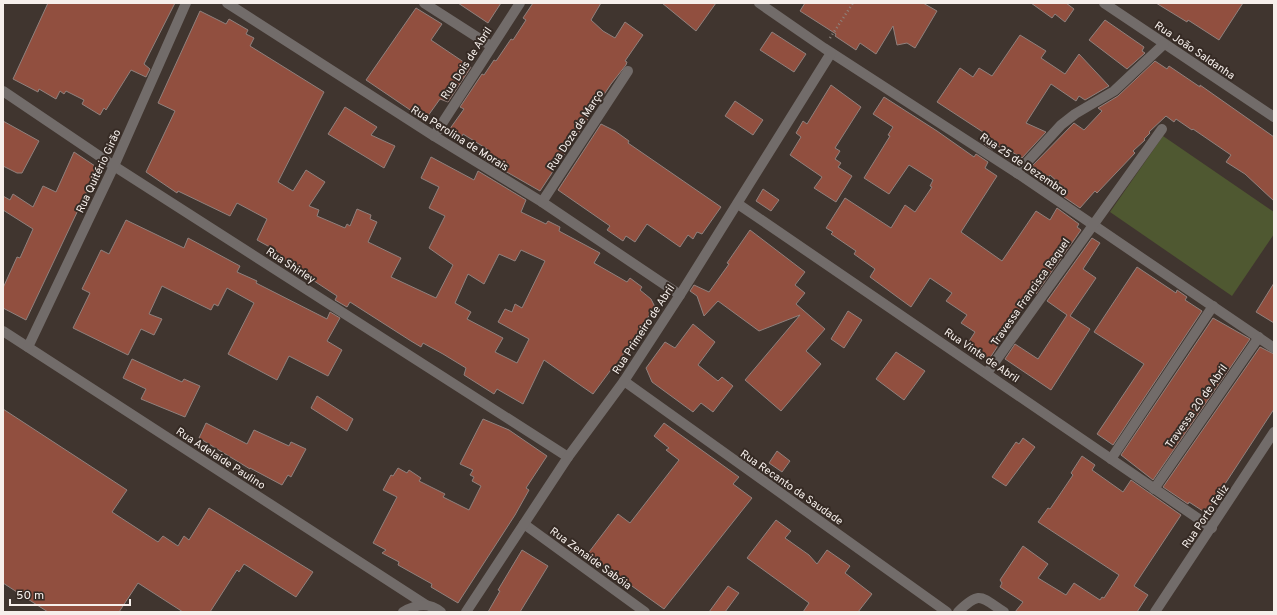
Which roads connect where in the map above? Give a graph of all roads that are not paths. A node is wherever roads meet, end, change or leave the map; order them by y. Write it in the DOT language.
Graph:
graph roads {
  1 [pos="186,3"];
  2 [pos="227,3"];
  3 [pos="424,3"];
  4 [pos="520,3"];
  5 [pos="759,3"];
  6 [pos="1104,3"];
  7 [pos="1164,44"];
  8 [pos="490,46"];
  9 [pos="827,50"];
  10 [pos="628,71"];
  11 [pos="3,92"];
  12 [pos="1274,117"];
  13 [pos="1162,129"];
  14 [pos="434,136"];
  15 [pos="114,166"];
  16 [pos="1017,173"];
  17 [pos="542,202"];
  18 [pos="738,204"];
  19 [pos="1093,224"];
  20 [pos="680,295"];
  21 [pos="1213,306"];
  22 [pos="3,331"];
  23 [pos="1259,337"];
  24 [pos="28,347"];
  25 [pos="1274,348"];
  26 [pos="988,373"];
  27 [pos="624,381"];
  28 [pos="1274,432"];
  29 [pos="568,457"];
  30 [pos="1111,459"];
  31 [pos="1154,489"];
  32 [pos="524,524"];
  33 [pos="1212,528"];
  34 [pos="426,605"];
  35 [pos="403,612"];
  36 [pos="441,612"];
  37 [pos="466,612"];
  38 [pos="645,612"];
  39 [pos="947,612"];
  40 [pos="958,612"];
  41 [pos="1004,612"];
  42 [pos="1155,612"];
  1 -- 15 [label="street, Rua Quitério Girão"];
  2 -- 14 [label="street, Rua Perolina de Morais"];
  3 -- 8 [label="street"];
  4 -- 8 [label="street, Rua Dois de Abril"];
  5 -- 9 [label="street, Rua 25 de Dezembro"];
  6 -- 7 [label="street, Rua João Saldanha"];
  7 -- 12 [label="street, Rua João Saldanha"];
  7 -- 16 [label="street"];
  8 -- 14 [label="street, Rua Dois de Abril"];
  9 -- 16 [label="street, Rua 25 de Dezembro"];
  9 -- 18 [label="street, Rua Primeiro de Abril"];
  10 -- 17 [label="street, Rua Doze de Março"];
  11 -- 15 [label="street, Rua Shirley"];
  13 -- 19 [label="street, Travessa Francisca Raquel"];
  14 -- 17 [label="street, Rua Perolina de Morais"];
  15 -- 24 [label="street, Rua Quitério Girão"];
  15 -- 29 [label="street, Rua Shirley"];
  16 -- 19 [label="street, Rua 25 de Dezembro"];
  17 -- 20 [label="street, Rua Perolina de Morais"];
  18 -- 20 [label="street, Rua Primeiro de Abril"];
  18 -- 26 [label="street, Rua Vinte de Abril"];
  19 -- 21 [label="street, Rua 25 de Dezembro"];
  19 -- 26 [label="street, Travessa Francisca Raquel"];
  20 -- 27 [label="street, Rua Primeiro de Abril"];
  21 -- 23 [label="street, Rua 25 de Dezembro"];
  21 -- 30 [label="street"];
  22 -- 24 [label="street, Rua Adelaide Paulino"];
  23 -- 25 [label="street, Rua 25 de Dezembro"];
  23 -- 31 [label="street, Travessa 20 de Abril"];
  24 -- 34 [label="street, Rua Adelaide Paulino"];
  26 -- 30 [label="street, Rua Vinte de Abril"];
  27 -- 29 [label="street, Rua Primeiro de Abril"];
  27 -- 39 [label="street, Rua Recanto da Saudade"];
  28 -- 33 [label="street, Rua Porto Feliz"];
  29 -- 32 [label="street, Rua Primeiro de Abril"];
  30 -- 31 [label="street, Rua Vinte de Abril"];
  31 -- 33 [label="street, Rua Vinte de Abril"];
  32 -- 37 [label="street, Rua Primeiro de Abril"];
  32 -- 38 [label="street, Rua Zenaide Sabóia"];
  33 -- 42 [label="street, Rua Porto Feliz"];
  34 -- 35 [label="street"];
  34 -- 36 [label="street, Rua Adelaide Paulino"];
  40 -- 41 [label="street"];
}
